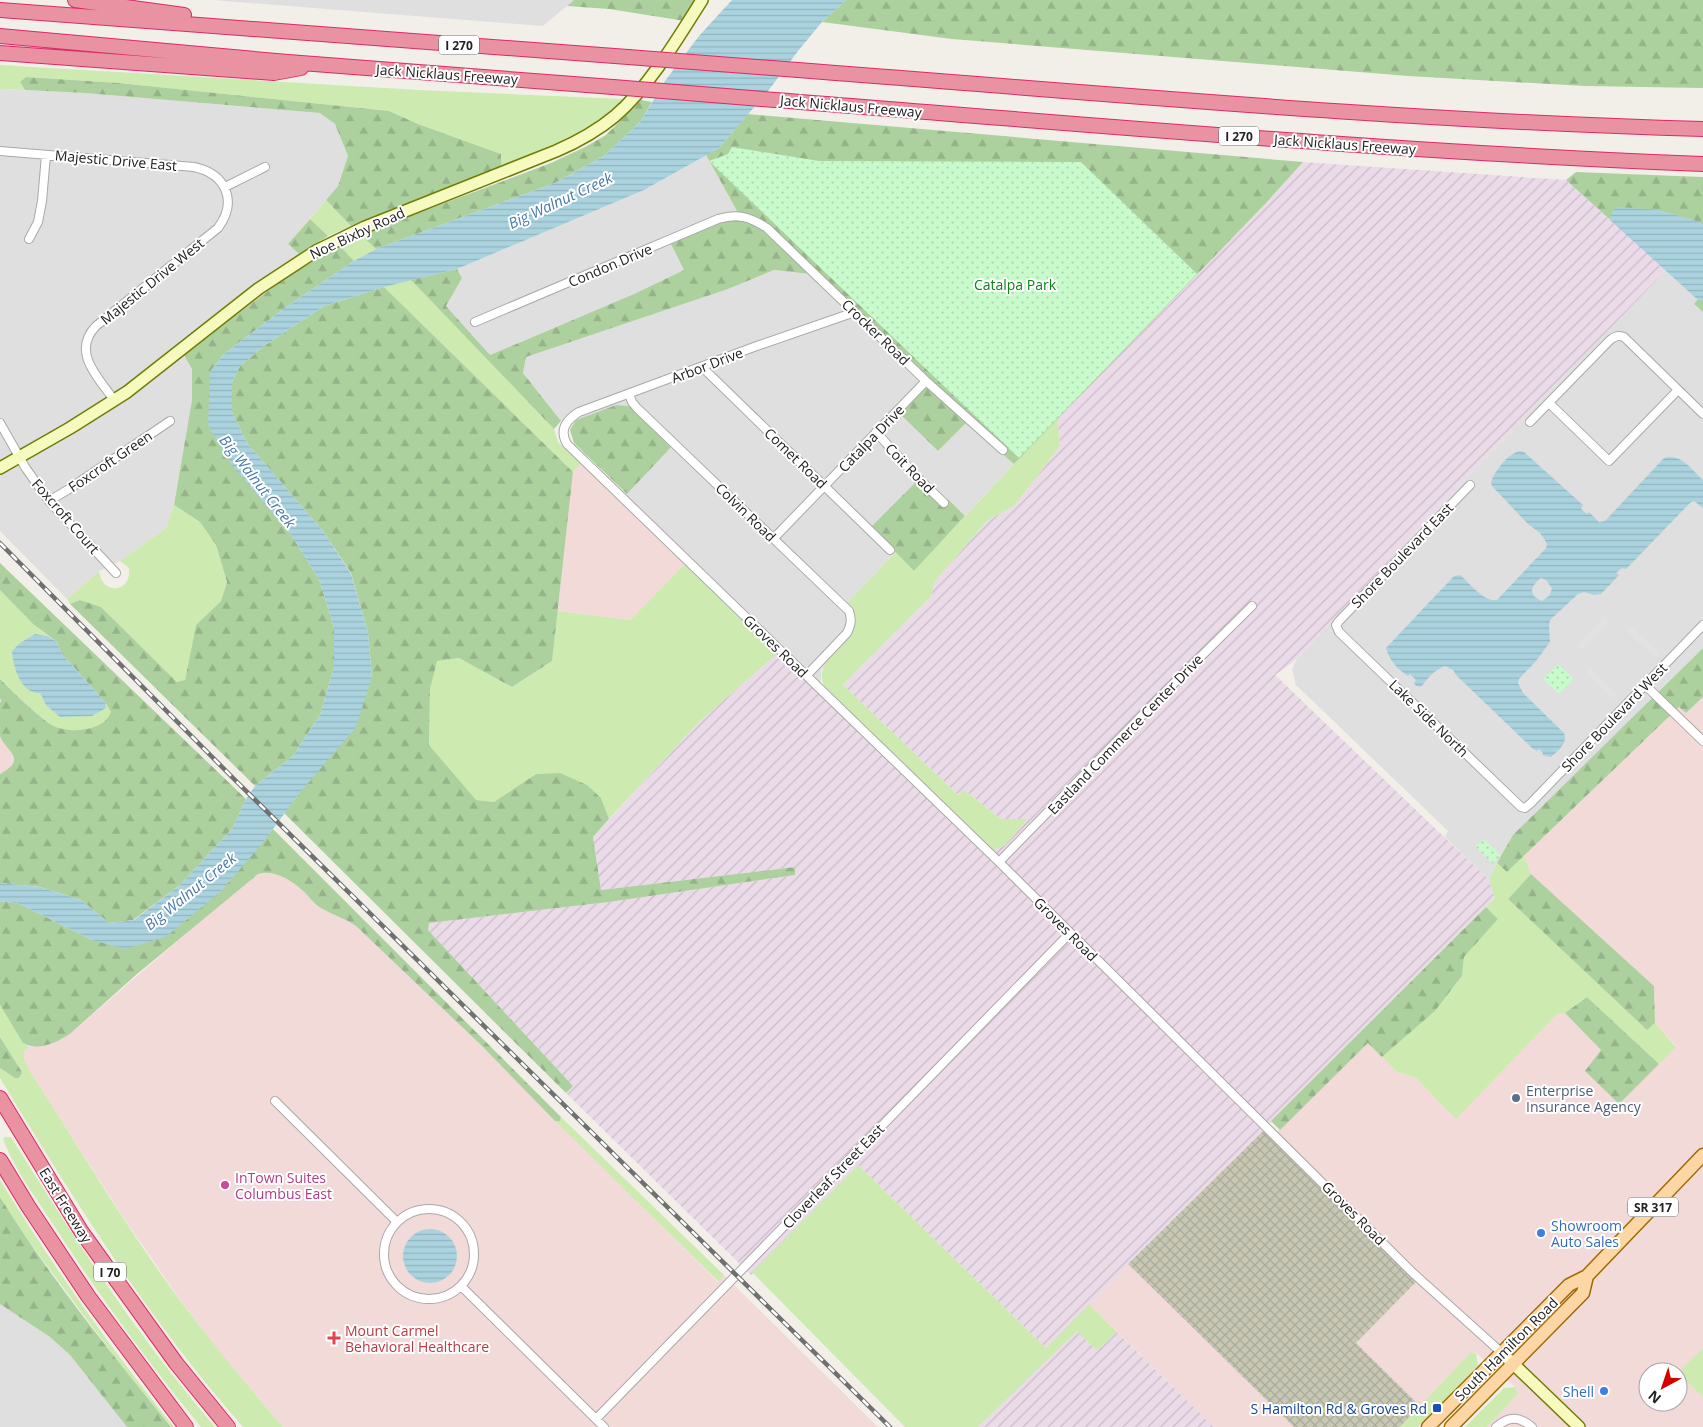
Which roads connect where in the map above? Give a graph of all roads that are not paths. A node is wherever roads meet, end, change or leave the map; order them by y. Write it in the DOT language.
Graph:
graph roads {
  1 [pos="75,0"];
  2 [pos="702,0"];
  3 [pos="0,10"];
  4 [pos="291,31"];
  5 [pos="0,36"];
  6 [pos="0,53"];
  7 [pos="319,64"];
  8 [pos="1703,129"];
  9 [pos="0,151"];
  10 [pos="46,154"];
  11 [pos="1703,164"];
  12 [pos="265,167"];
  13 [pos="225,188"];
  14 [pos="747,217"];
  15 [pos="29,239"];
  16 [pos="855,312"];
  17 [pos="475,322"];
  18 [pos="702,367"];
  19 [pos="926,381"];
  20 [pos="1678,390"];
  21 [pos="629,394"];
  22 [pos="114,400"];
  23 [pos="1549,402"];
  24 [pos="1703,414"];
  25 [pos="170,421"];
  26 [pos="1530,422"];
  27 [pos="0,423"];
  28 [pos="564,425"];
  29 [pos="876,432"];
  30 [pos="1003,450"];
  31 [pos="19,457"];
  32 [pos="0,468"];
  33 [pos="824,485"];
  34 [pos="1470,485"];
  35 [pos="48,500"];
  36 [pos="944,502"];
  37 [pos="774,538"];
  38 [pos="890,550"];
  39 [pos="116,573"];
  40 [pos="1252,606"];
  41 [pos="1336,626"];
  42 [pos="1703,626"];
  43 [pos="807,675"];
  44 [pos="1645,685"];
  45 [pos="1703,741"];
  46 [pos="1525,808"];
  47 [pos="999,862"];
  48 [pos="1070,933"];
  49 [pos="0,1098"];
  50 [pos="275,1101"];
  51 [pos="1703,1155"];
  52 [pos="0,1160"];
  53 [pos="397,1222"];
  54 [pos="1587,1276"];
  55 [pos="462,1287"];
  56 [pos="1502,1353"];
  57 [pos="1513,1364"];
  58 [pos="596,1419"];
  59 [pos="186,1427"];
  60 [pos="228,1427"];
  61 [pos="604,1427"];
  62 [pos="1428,1427"];
  63 [pos="1451,1427"];
  64 [pos="1496,1427"];
  65 [pos="1532,1427"];
  66 [pos="1579,1427"];
  1 -- 4 [label="highway"];
  2 -- 22 [label="street, Noe Bixby Road"];
  3 -- 4 [label="highway, I 270"];
  4 -- 8 [label="highway, I 270, bridge"];
  5 -- 7 [label="highway, Jack Nicklaus Freeway / I 270"];
  6 -- 7 [label="highway"];
  7 -- 11 [label="highway, Jack Nicklaus Freeway / I 270, bridge"];
  9 -- 10 [label="street, Majestic Drive East"];
  10 -- 13 [label="street, Majestic Drive East"];
  10 -- 15 [label="street"];
  12 -- 13 [label="street"];
  13 -- 22 [label="street, Majestic Drive West"];
  14 -- 16 [label="street, Crocker Road"];
  14 -- 17 [label="street, Condon Drive"];
  16 -- 18 [label="street, Arbor Drive"];
  16 -- 19 [label="street, Crocker Road"];
  18 -- 21 [label="street, Arbor Drive"];
  18 -- 33 [label="street, Comet Road"];
  19 -- 29 [label="street, Catalpa Drive"];
  19 -- 30 [label="street, Crocker Road"];
  20 -- 23 [label="street"];
  20 -- 23 [label="street"];
  20 -- 24 [label="street"];
  21 -- 28 [label="street, Arbor Drive"];
  21 -- 37 [label="street, Colvin Road"];
  22 -- 31 [label="street, Noe Bixby Road"];
  23 -- 26 [label="street"];
  25 -- 35 [label="street, Foxcroft Green"];
  27 -- 31 [label="street, Foxcroft Court"];
  28 -- 43 [label="street, Groves Road"];
  29 -- 33 [label="street, Catalpa Drive"];
  29 -- 36 [label="street, Coit Road"];
  31 -- 32 [label="street, Noe Bixby Road"];
  31 -- 35 [label="street, Foxcroft Court"];
  33 -- 37 [label="street, Catalpa Drive"];
  33 -- 38 [label="street, Comet Road"];
  34 -- 41 [label="street, Shore Boulevard East"];
  35 -- 39 [label="street, Foxcroft Court"];
  37 -- 43 [label="street, Colvin Road"];
  40 -- 47 [label="street, Eastland Commerce Center Drive"];
  41 -- 46 [label="street, Lake Side North"];
  42 -- 44 [label="street, Shore Boulevard West"];
  43 -- 47 [label="street, Groves Road"];
  44 -- 45 [label="street"];
  44 -- 46 [label="street, Shore Boulevard West"];
  47 -- 48 [label="street, Groves Road"];
  48 -- 56 [label="street, Groves Road"];
  48 -- 58 [label="street, Cloverleaf Street East"];
  49 -- 60 [label="highway, East Freeway / I 70"];
  50 -- 53 [label="street"];
  51 -- 54 [label="main road, South Hamilton Road / SR 317"];
  52 -- 59 [label="highway, I 70"];
  53 -- 55 [label="street"];
  53 -- 55 [label="street"];
  54 -- 56 [label="main road, South Hamilton Road / SR 317"];
  54 -- 57 [label="main road, South Hamilton Road / SR 317"];
  55 -- 58 [label="street"];
  56 -- 57 [label="street, Groves Road"];
  56 -- 62 [label="main road, South Hamilton Road / SR 317"];
  57 -- 63 [label="main road, South Hamilton Road / SR 317"];
  57 -- 66 [label="street, Groves Road"];
  58 -- 61 [label="street"];
  64 -- 65 [label="street"];
}
